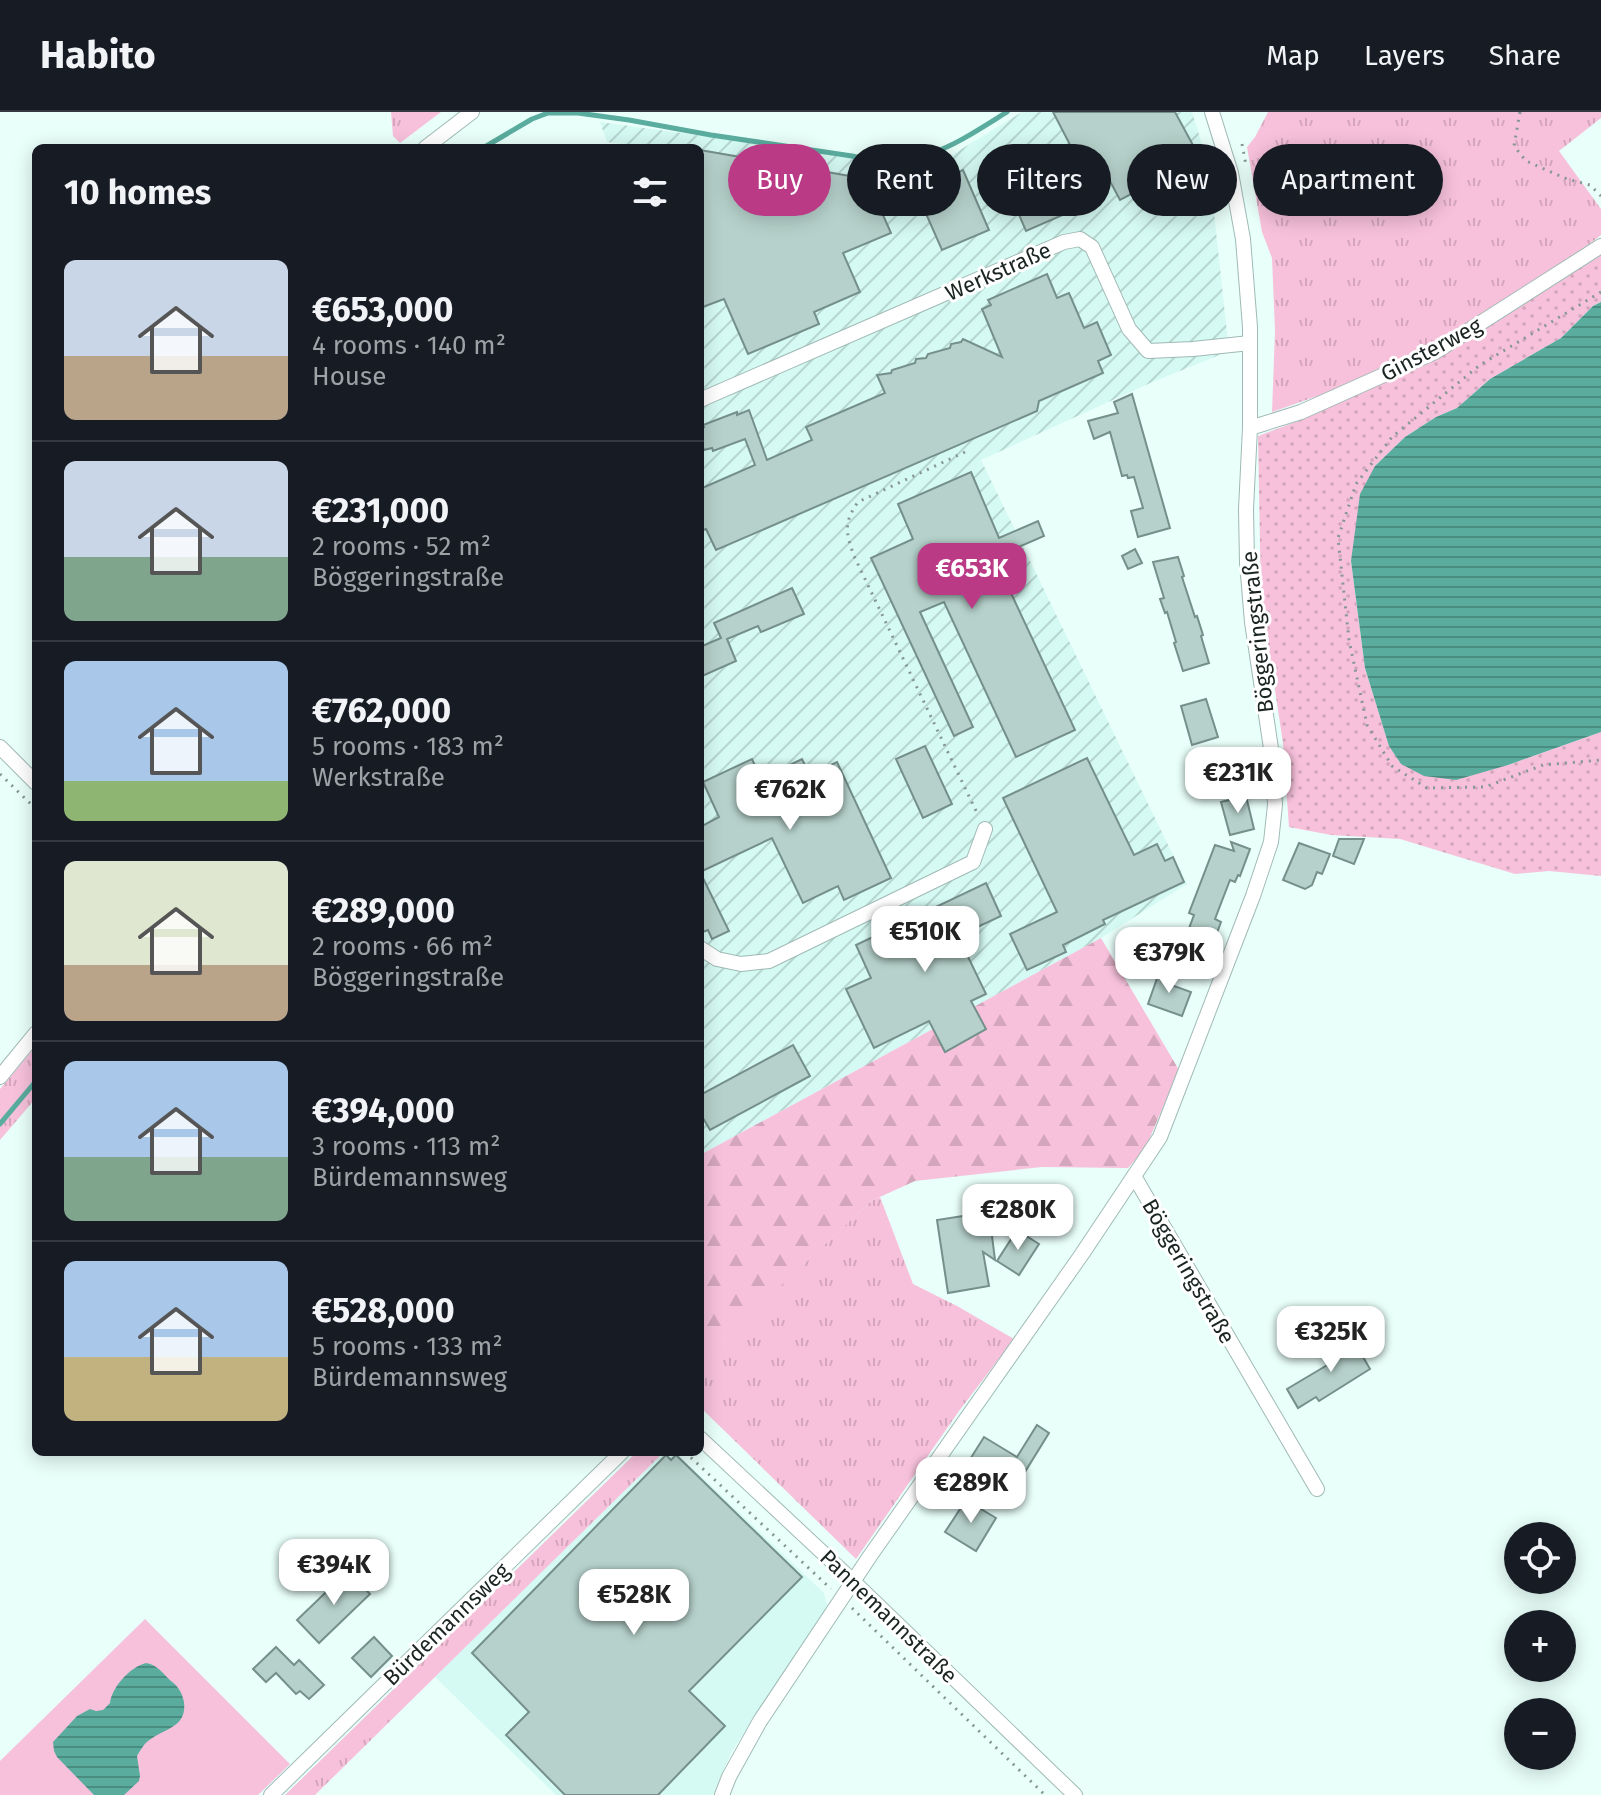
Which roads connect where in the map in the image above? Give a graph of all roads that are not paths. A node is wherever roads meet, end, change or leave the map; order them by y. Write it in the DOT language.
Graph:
graph roads {
  1 [pos="472,112"];
  2 [pos="1212,112"];
  3 [pos="430,144"];
  4 [pos="1601,246"];
  5 [pos="1250,343"];
  6 [pos="704,398"];
  7 [pos="1250,428"];
  8 [pos="0,747"];
  9 [pos="32,779"];
  10 [pos="985,829"];
  11 [pos="704,951"];
  12 [pos="32,1038"];
  13 [pos="0,1077"];
  14 [pos="1134,1176"];
  15 [pos="704,1442"];
  16 [pos="618,1456"];
  17 [pos="1317,1489"];
  18 [pos="854,1582"];
  19 [pos="271,1795"];
  20 [pos="722,1795"];
  21 [pos="1075,1795"];
  1 -- 3 [label="street"];
  2 -- 5 [label="street, Böggeringstraße"];
  4 -- 7 [label="street, Ginsterweg"];
  5 -- 6 [label="street, Werkstraße"];
  5 -- 7 [label="street, Böggeringstraße"];
  7 -- 14 [label="street, Böggeringstraße"];
  8 -- 9 [label="street"];
  10 -- 11 [label="street"];
  12 -- 13 [label="street"];
  14 -- 17 [label="street, Böggeringstraße"];
  14 -- 18 [label="street, Böggeringstraße"];
  15 -- 18 [label="street, Pannemannstraße"];
  16 -- 19 [label="street, Bürdemannsweg"];
  18 -- 20 [label="street, Böggeringstraße"];
  18 -- 21 [label="street, Pannemannstraße"];
}
